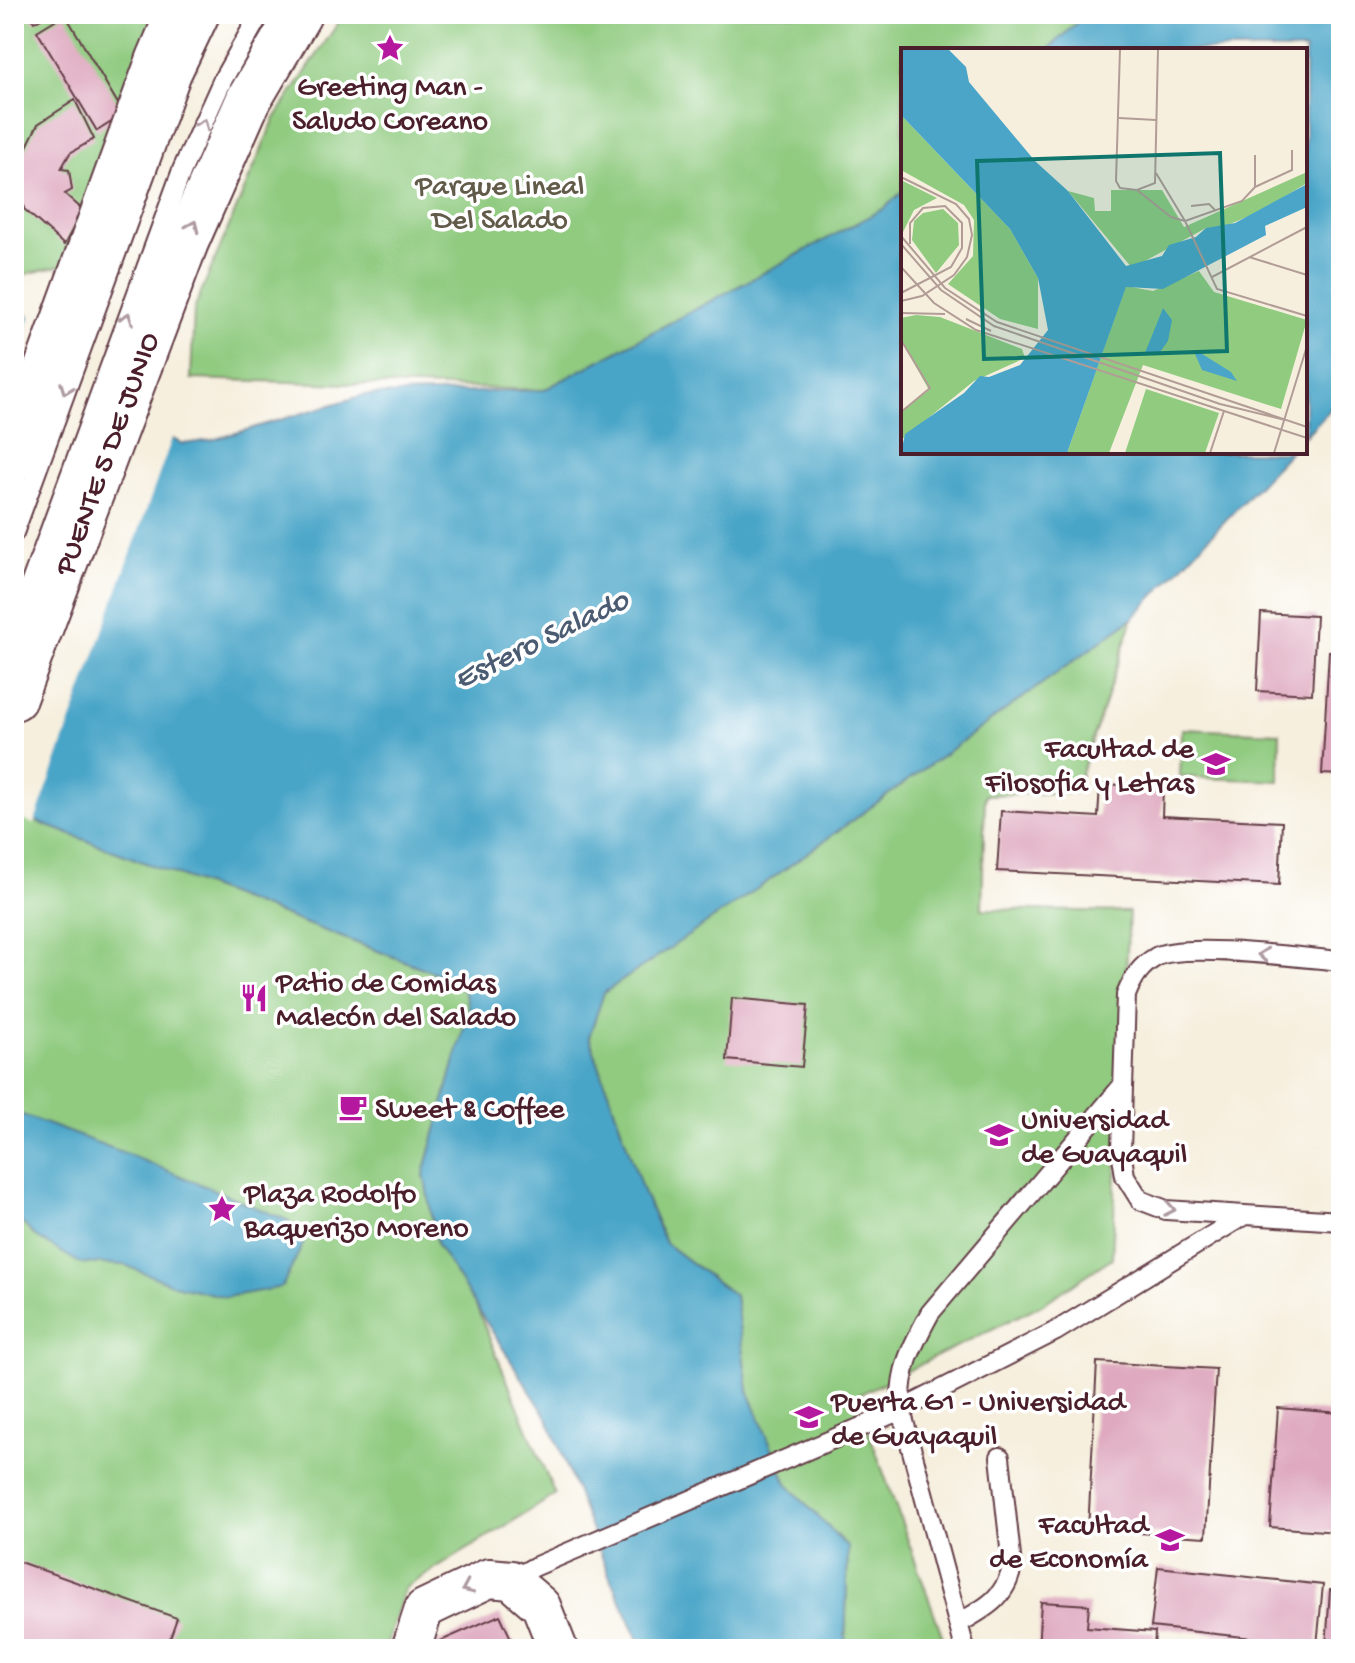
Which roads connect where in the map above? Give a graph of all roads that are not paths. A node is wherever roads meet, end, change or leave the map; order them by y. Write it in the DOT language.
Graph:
graph roads {
  1 [pos="178,14"];
  2 [pos="211,14"];
  3 [pos="260,14"];
  4 [pos="299,14"];
  5 [pos="99,264"];
  6 [pos="153,286"];
  7 [pos="14,458"];
  8 [pos="14,533"];
  9 [pos="14,628"];
  10 [pos="14,698"];
  11 [pos="1341,961"];
  12 [pos="1122,1086"];
  13 [pos="1243,1216"];
  14 [pos="1341,1221"];
  15 [pos="901,1410"];
  16 [pos="1000,1457"];
  17 [pos="511,1580"];
  18 [pos="959,1623"];
  19 [pos="411,1649"];
  20 [pos="558,1649"];
  21 [pos="965,1649"];
  1 -- 5 [label="main road"];
  2 -- 5 [label="lane, PUENTE 5 DE JUNIO"];
  6 -- 3 [label="lane, one-way"];
  6 -- 4 [label="main road, one-way"];
  5 -- 7 [label="main road"];
  5 -- 8 [label="lane, PUENTE 5 DE JUNIO, one-way"];
  9 -- 6 [label="lane, PUENTE 5 DE JUNIO, one-way"];
  6 -- 10 [label="main road, PUENTE 5 DE JUNIO"];
  11 -- 12 [label="lane, one-way"];
  12 -- 13 [label="lane, one-way"];
  12 -- 15 [label="lane"];
  13 -- 14 [label="lane"];
  13 -- 15 [label="lane"];
  15 -- 17 [label="lane"];
  15 -- 18 [label="lane"];
  16 -- 18 [label="lane"];
  17 -- 19 [label="street, one-way"];
  17 -- 20 [label="street"];
  18 -- 21 [label="lane"];
}
